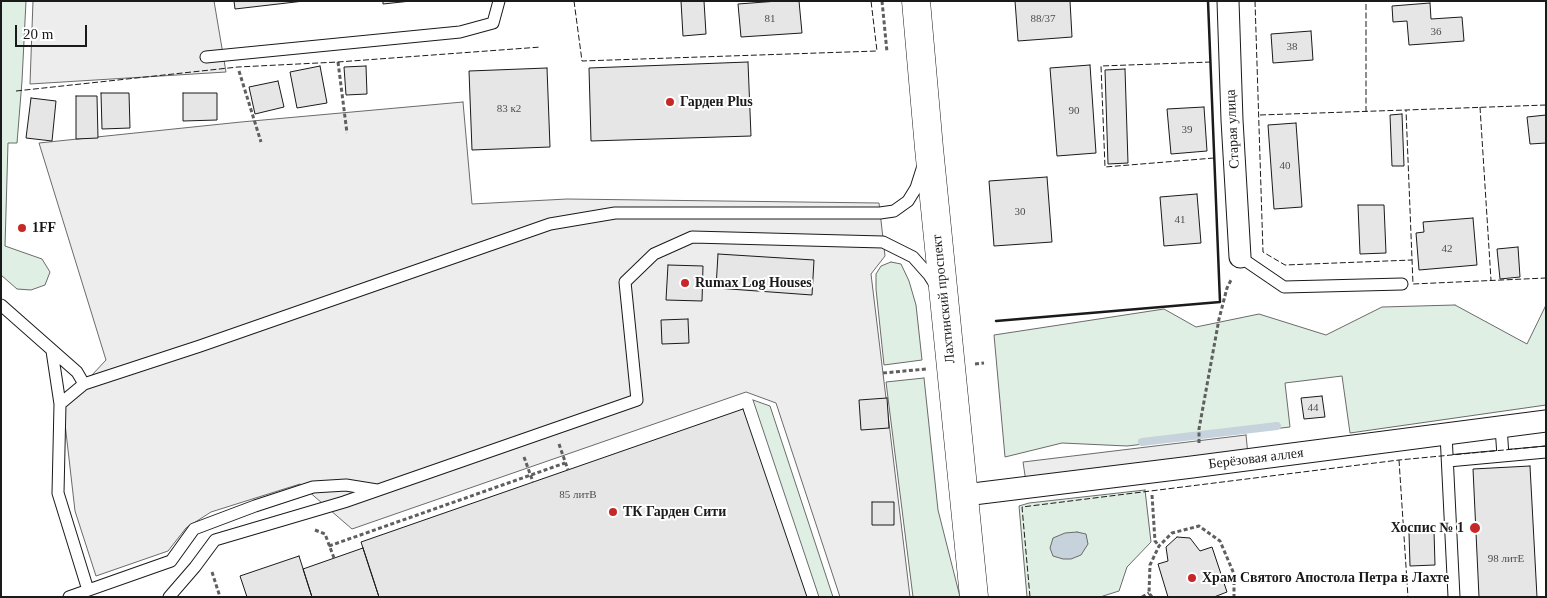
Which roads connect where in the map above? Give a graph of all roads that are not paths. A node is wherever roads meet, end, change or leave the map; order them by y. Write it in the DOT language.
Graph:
graph roads {
  1 [pos="499,1"];
  2 [pos="916,1"];
  3 [pos="1228,1"];
  4 [pos="206,57"];
  5 [pos="929,148"];
  6 [pos="1240,256"];
  7 [pos="1402,284"];
  8 [pos="944,300"];
  9 [pos="1,305"];
  10 [pos="52,350"];
  11 [pos="84,384"];
  12 [pos="60,404"];
  13 [pos="1546,421"];
  14 [pos="1501,427"];
  15 [pos="1446,434"];
  16 [pos="1546,452"];
  17 [pos="1503,456"];
  18 [pos="1448,461"];
  19 [pos="378,490"];
  20 [pos="965,495"];
  21 [pos="88,590"];
  22 [pos="69,597"];
  23 [pos="169,597"];
  24 [pos="974,597"];
  25 [pos="1454,597"];
  1 -- 4 [label="lane"];
  2 -- 5 [label="main road, Лахтинский проспект"];
  3 -- 6 [label="street, Старая улица"];
  5 -- 8 [label="main road, Лахтинский проспект"];
  5 -- 11 [label="lane"];
  6 -- 7 [label="lane"];
  8 -- 19 [label="lane"];
  8 -- 20 [label="main road, Лахтинский проспект"];
  9 -- 10 [label="lane"];
  10 -- 11 [label="lane"];
  10 -- 12 [label="lane"];
  11 -- 12 [label="lane"];
  12 -- 21 [label="lane"];
  13 -- 14 [label="street, Берёзовая аллея"];
  14 -- 15 [label="street, Берёзовая аллея"];
  14 -- 17 [label="lane"];
  15 -- 18 [label="lane"];
  15 -- 20 [label="street, Берёзовая аллея"];
  16 -- 17 [label="lane"];
  17 -- 18 [label="lane"];
  18 -- 25 [label="lane"];
  19 -- 21 [label="lane"];
  19 -- 23 [label="lane"];
  20 -- 24 [label="main road, Лахтинский проспект"];
  21 -- 22 [label="lane"];
}
